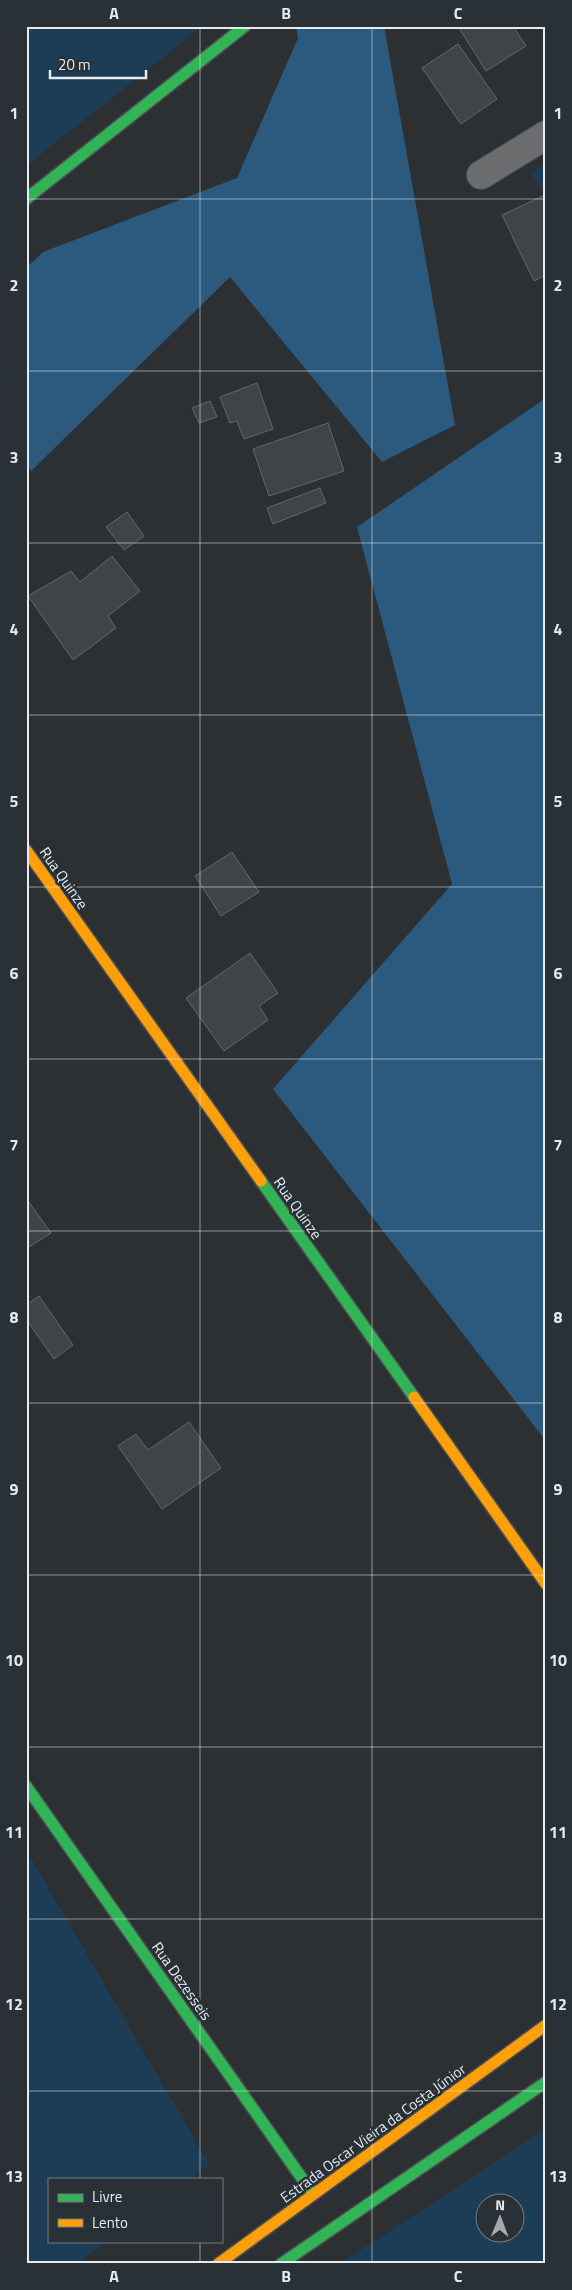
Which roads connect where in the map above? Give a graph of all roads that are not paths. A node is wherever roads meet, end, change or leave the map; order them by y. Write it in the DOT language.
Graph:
graph roads {
  1 [pos="245,26"];
  2 [pos="546,135"];
  3 [pos="481,175"];
  4 [pos="26,199"];
  5 [pos="26,850"];
  6 [pos="546,1584"];
  7 [pos="26,1786"];
  8 [pos="546,2026"];
  9 [pos="546,2082"];
  10 [pos="314,2194"];
  11 [pos="218,2264"];
  12 [pos="281,2264"];
  1 -- 4 [label="street"];
  2 -- 3 [label="street"];
  5 -- 6 [label="street, Rua Quinze"];
  7 -- 10 [label="street, Rua Dezesseis"];
  8 -- 10 [label="street, Estrada Oscar Vieira da Costa Júnior"];
  9 -- 12 [label="street"];
  10 -- 11 [label="street, Estrada Oscar Vieira da Costa Júnior"];
}
